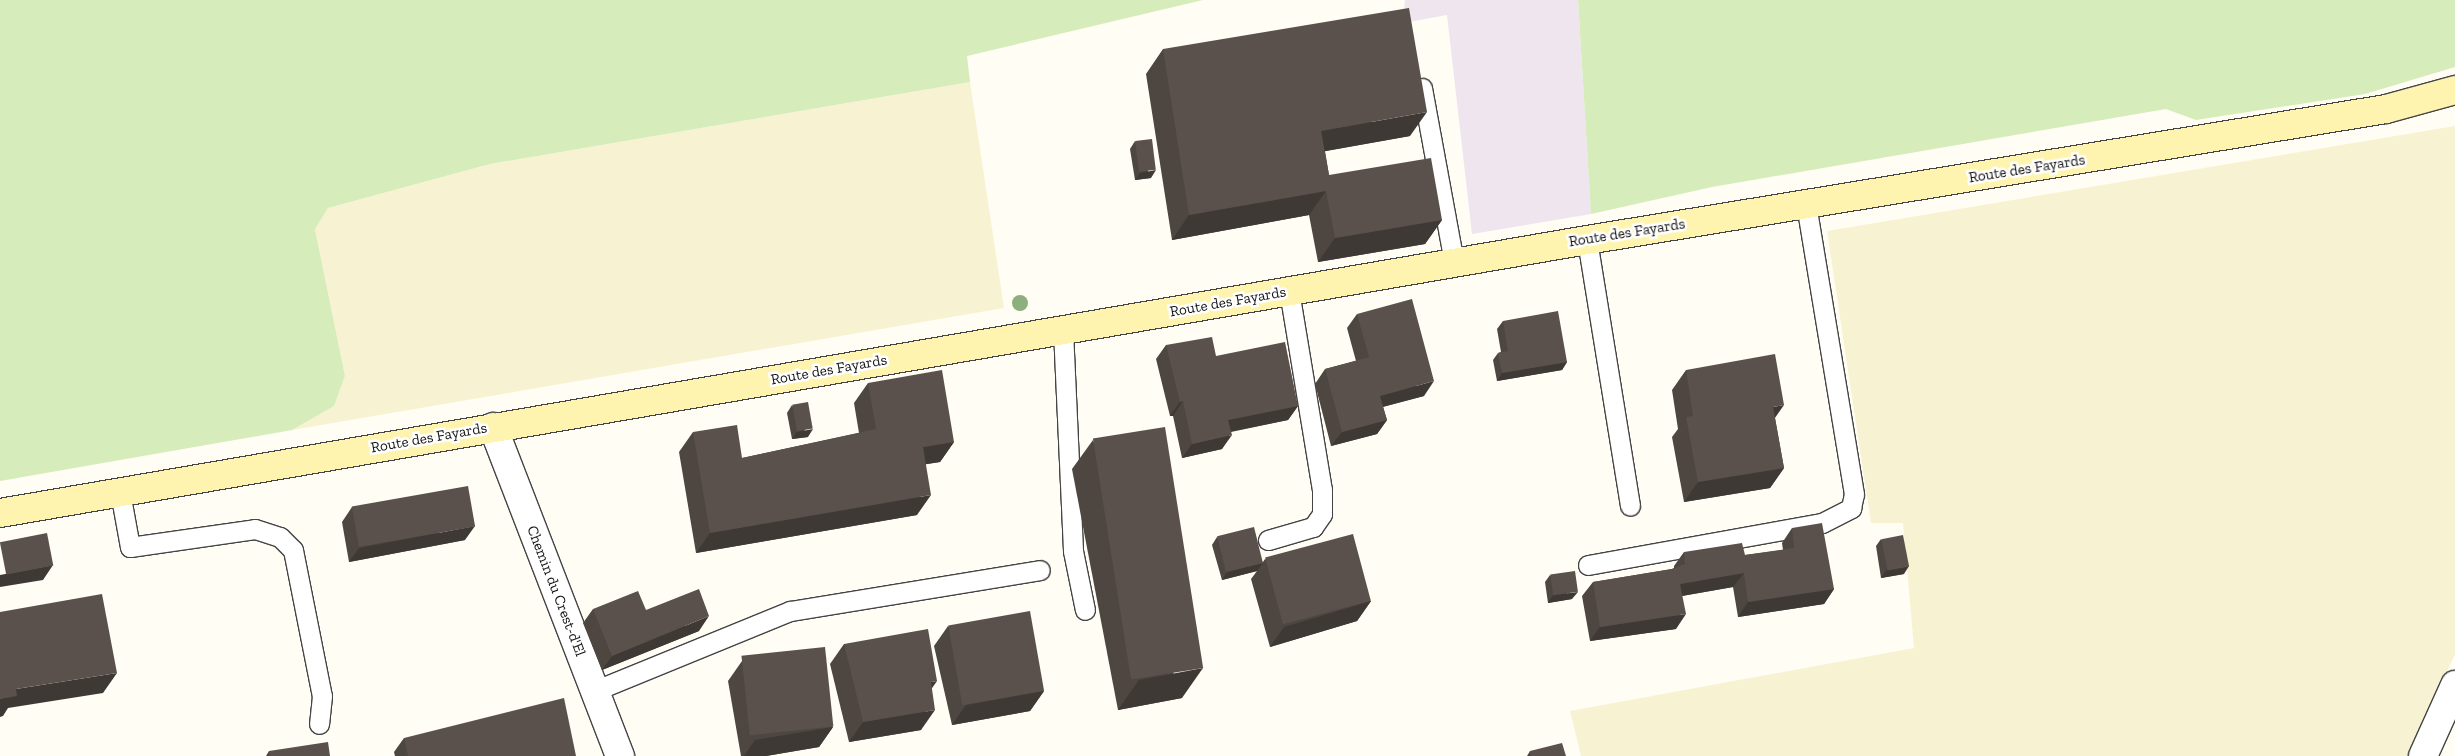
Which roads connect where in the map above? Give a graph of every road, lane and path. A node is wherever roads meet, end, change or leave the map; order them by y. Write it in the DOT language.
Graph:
graph roads {
  1 [pos="1419,69"];
  2 [pos="2455,90"];
  3 [pos="1806,204"];
  4 [pos="1587,240"];
  5 [pos="1454,264"];
  6 [pos="1289,292"];
  7 [pos="1063,330"];
  8 [pos="493,427"];
  9 [pos="120,492"];
  10 [pos="1630,506"];
  11 [pos="0,513"];
  12 [pos="1268,540"];
  13 [pos="1588,565"];
  14 [pos="1040,570"];
  15 [pos="1085,610"];
  16 [pos="2455,686"];
  17 [pos="594,691"];
  18 [pos="320,724"];
  19 [pos="620,756"];
  20 [pos="2424,756"];
  1 -- 5 [label="lane"];
  2 -- 3 [label="main road, Route des Fayards"];
  3 -- 4 [label="main road, Route des Fayards"];
  3 -- 13 [label="lane"];
  4 -- 5 [label="main road, Route des Fayards"];
  4 -- 10 [label="lane"];
  5 -- 6 [label="main road, Route des Fayards"];
  6 -- 7 [label="main road, Route des Fayards"];
  6 -- 12 [label="lane"];
  7 -- 8 [label="main road, Route des Fayards"];
  7 -- 15 [label="lane"];
  8 -- 9 [label="main road, Route des Fayards"];
  8 -- 17 [label="street, Chemin du Crest-d'El"];
  9 -- 11 [label="main road, Route des Fayards"];
  9 -- 18 [label="lane"];
  14 -- 17 [label="lane"];
  16 -- 20 [label="street"];
  17 -- 19 [label="street, Chemin du Crest-d'El"];
}
